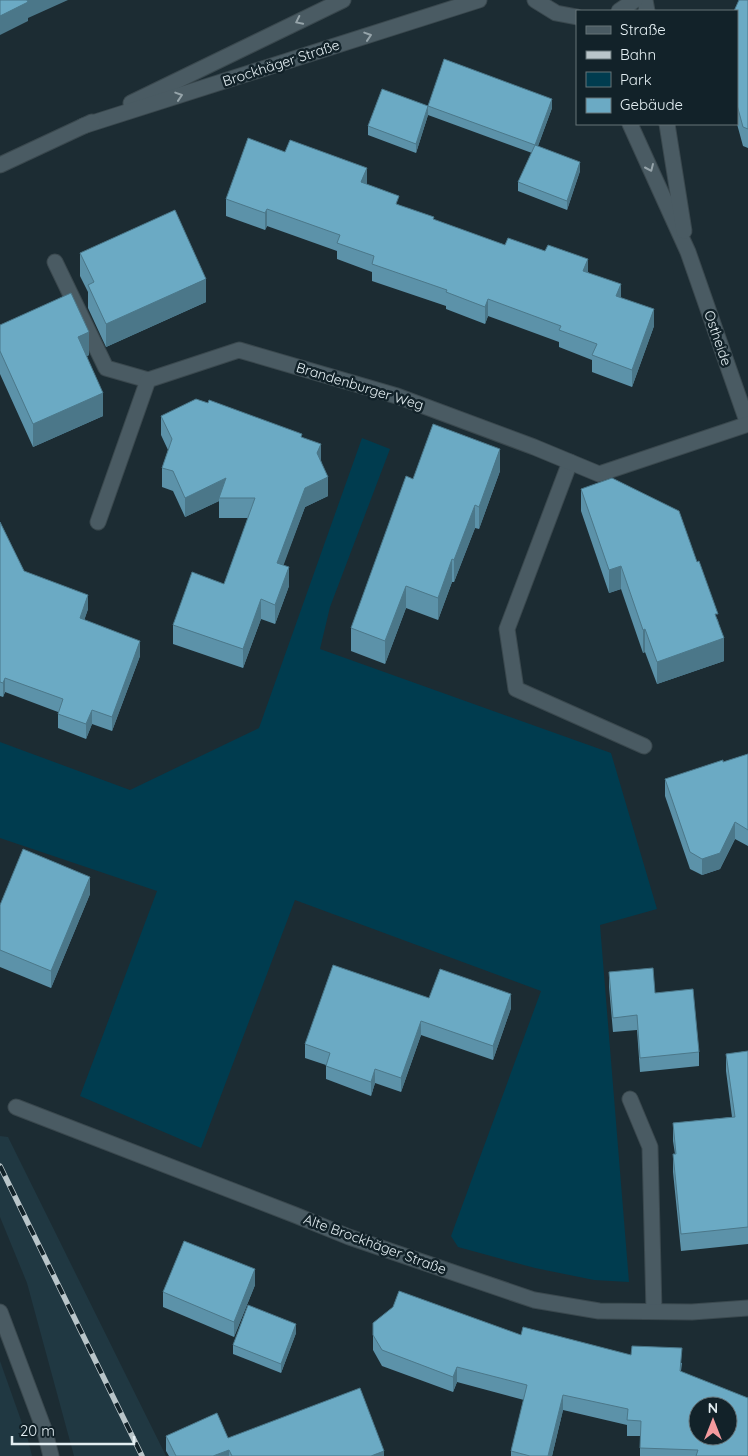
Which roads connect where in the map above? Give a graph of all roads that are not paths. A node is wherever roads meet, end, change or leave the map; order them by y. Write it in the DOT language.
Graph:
graph roads {
  1 [pos="343,0"];
  2 [pos="479,0"];
  3 [pos="535,0"];
  4 [pos="635,0"];
  5 [pos="620,10"];
  6 [pos="576,17"];
  7 [pos="630,125"];
  8 [pos="666,125"];
  9 [pos="83,126"];
  10 [pos="0,165"];
  11 [pos="688,252"];
  12 [pos="56,262"];
  13 [pos="148,380"];
  14 [pos="748,424"];
  15 [pos="570,462"];
  16 [pos="98,522"];
  17 [pos="644,746"];
  18 [pos="630,1099"];
  19 [pos="16,1107"];
  20 [pos="748,1308"];
  21 [pos="0,1312"];
  22 [pos="654,1312"];
  23 [pos="51,1456"];
  1 -- 9 [label="street, Brockhäger Straße, one-way"];
  9 -- 2 [label="street, Brockhäger Straße, one-way"];
  3 -- 6 [label="street"];
  4 -- 5 [label="street"];
  7 -- 11 [label="street, Ostheide, one-way"];
  8 -- 11 [label="street, Ostheide"];
  9 -- 10 [label="street, Brockhäger Straße"];
  11 -- 14 [label="street, Ostheide"];
  12 -- 13 [label="street"];
  13 -- 15 [label="street, Brandenburger Weg"];
  13 -- 16 [label="street"];
  14 -- 15 [label="street, Brandenburger Weg"];
  15 -- 17 [label="street"];
  18 -- 22 [label="street"];
  19 -- 22 [label="street, Alte Brockhäger Straße"];
  20 -- 22 [label="street, Alte Brockhäger Straße"];
  21 -- 23 [label="street"];
}
